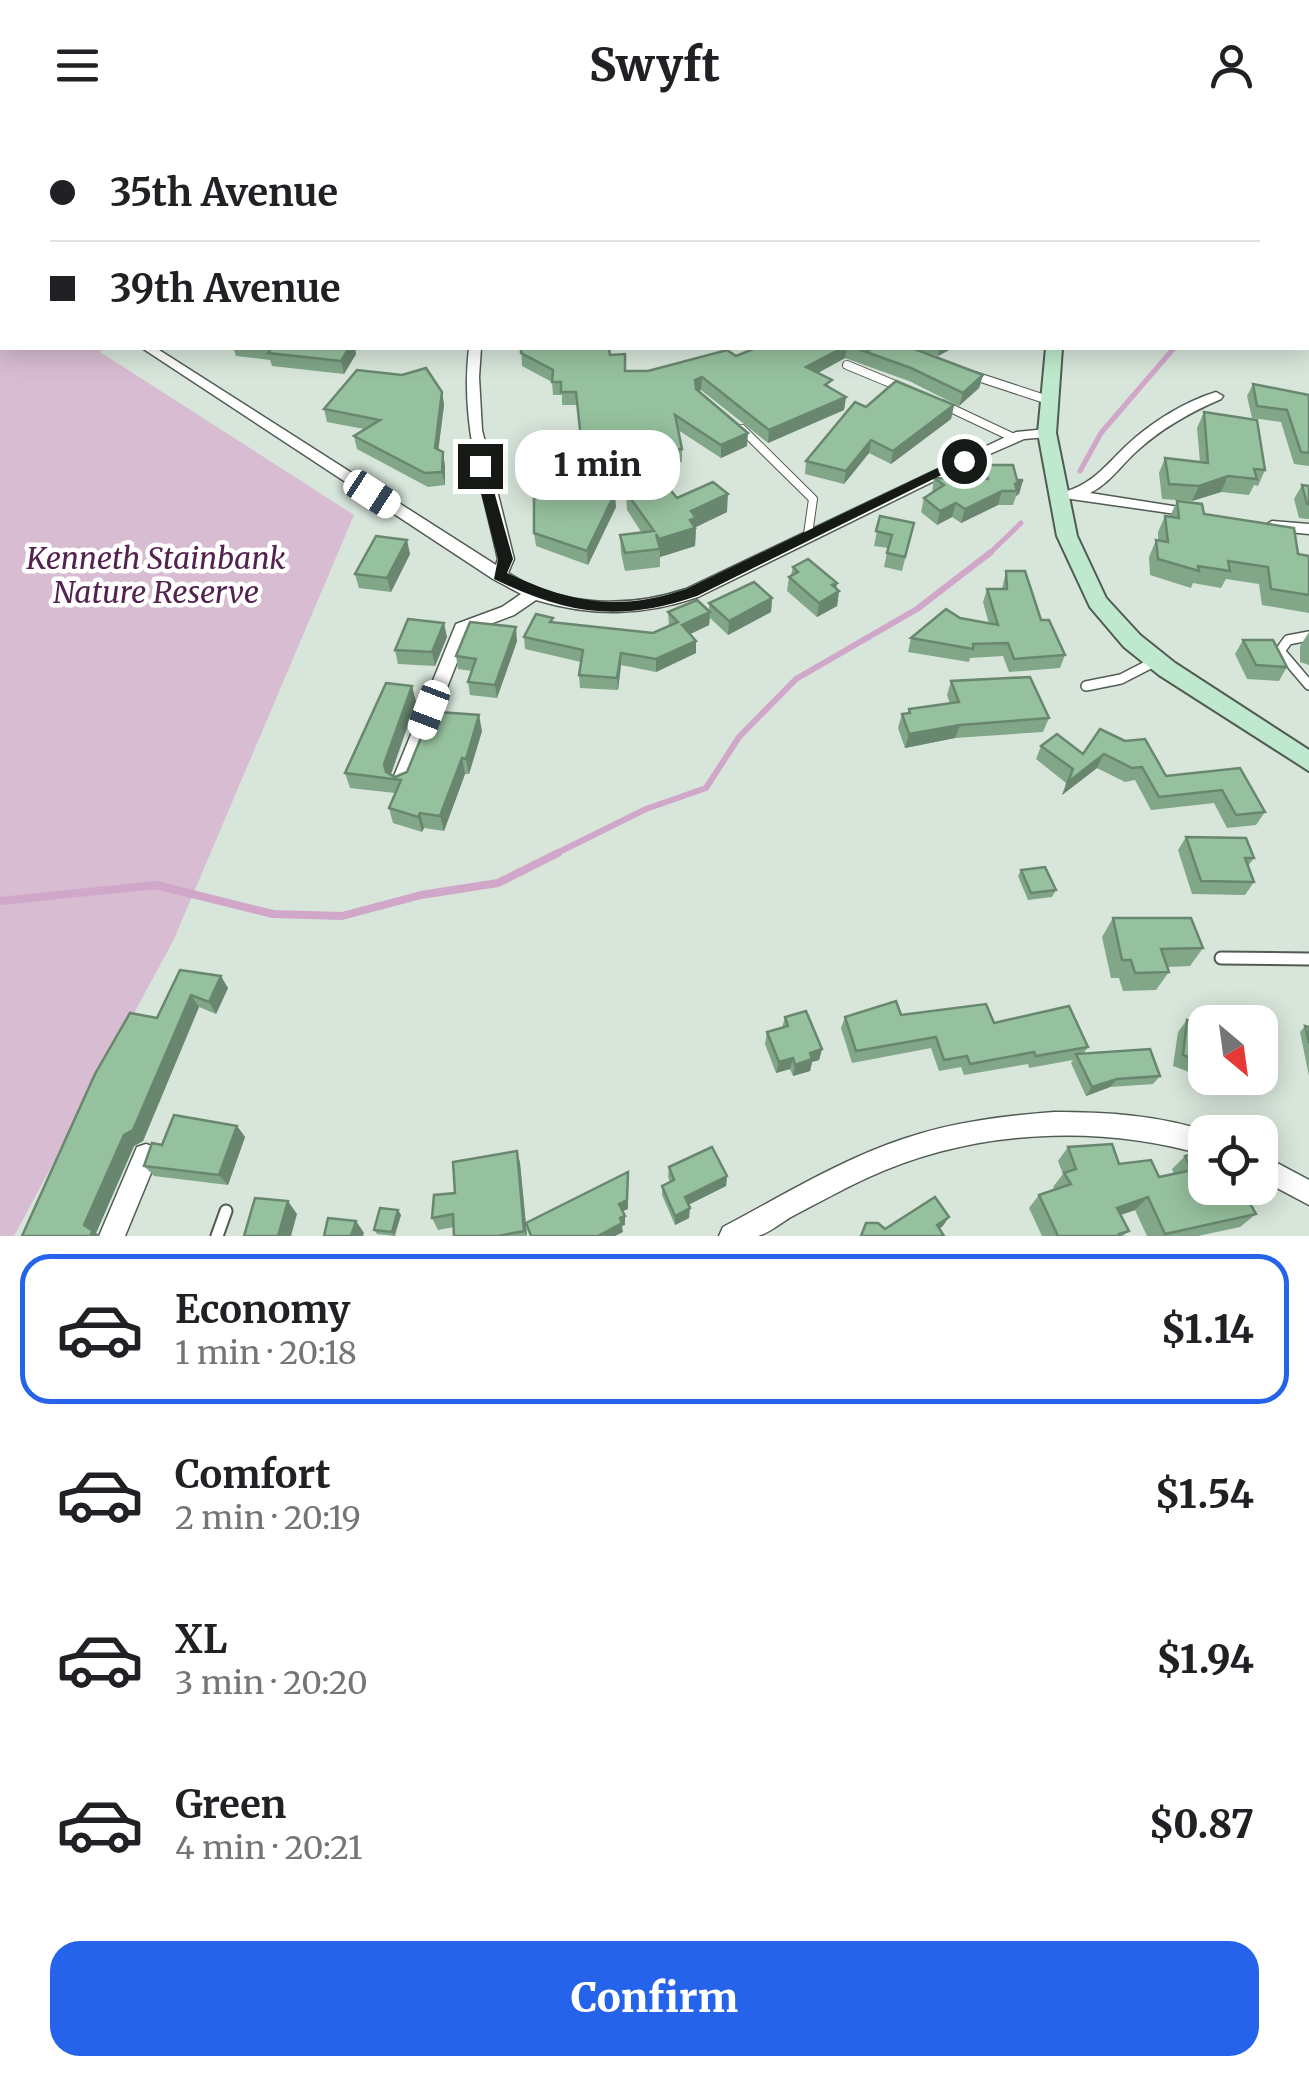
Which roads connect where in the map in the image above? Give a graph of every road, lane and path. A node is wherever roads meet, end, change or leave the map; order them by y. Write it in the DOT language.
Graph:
graph roads {
  1 [pos="151,350"];
  2 [pos="475,350"];
  3 [pos="1054,350"];
  4 [pos="847,365"];
  5 [pos="963,372"];
  6 [pos="909,390"];
  7 [pos="925,396"];
  8 [pos="1216,396"];
  9 [pos="1048,400"];
  10 [pos="728,418"];
  11 [pos="1047,433"];
  12 [pos="1014,438"];
  13 [pos="1064,497"];
  14 [pos="1202,516"];
  15 [pos="1260,524"];
  16 [pos="1309,530"];
  17 [pos="808,534"];
  18 [pos="499,575"];
  19 [pos="534,594"];
  20 [pos="1309,636"];
  21 [pos="1156,660"];
  22 [pos="1309,684"];
  23 [pos="1086,686"];
  24 [pos="1308,760"];
  25 [pos="401,781"];
  26 [pos="1221,958"];
  27 [pos="1309,959"];
  28 [pos="1188,1140"];
  29 [pos="146,1156"];
  30 [pos="1278,1176"];
  31 [pos="1309,1192"];
  32 [pos="226,1211"];
  33 [pos="112,1236"];
  34 [pos="217,1236"];
  35 [pos="732,1236"];
  1 -- 18 [label="street"];
  2 -- 18 [label="street"];
  3 -- 9 [label="street"];
  4 -- 6 [label="lane"];
  5 -- 9 [label="lane"];
  7 -- 12 [label="lane"];
  8 -- 13 [label="street"];
  9 -- 11 [label="street"];
  10 -- 17 [label="lane"];
  11 -- 12 [label="street"];
  11 -- 13 [label="street"];
  12 -- 17 [label="street"];
  13 -- 14 [label="street"];
  13 -- 21 [label="street"];
  15 -- 16 [label="street"];
  17 -- 19 [label="street"];
  18 -- 19 [label="street"];
  19 -- 25 [label="street"];
  20 -- 22 [label="lane"];
  21 -- 23 [label="lane"];
  21 -- 24 [label="street"];
  26 -- 27 [label="lane"];
  28 -- 35 [label="street"];
  29 -- 33 [label="street"];
  30 -- 31 [label="street"];
  32 -- 34 [label="lane"];
}
